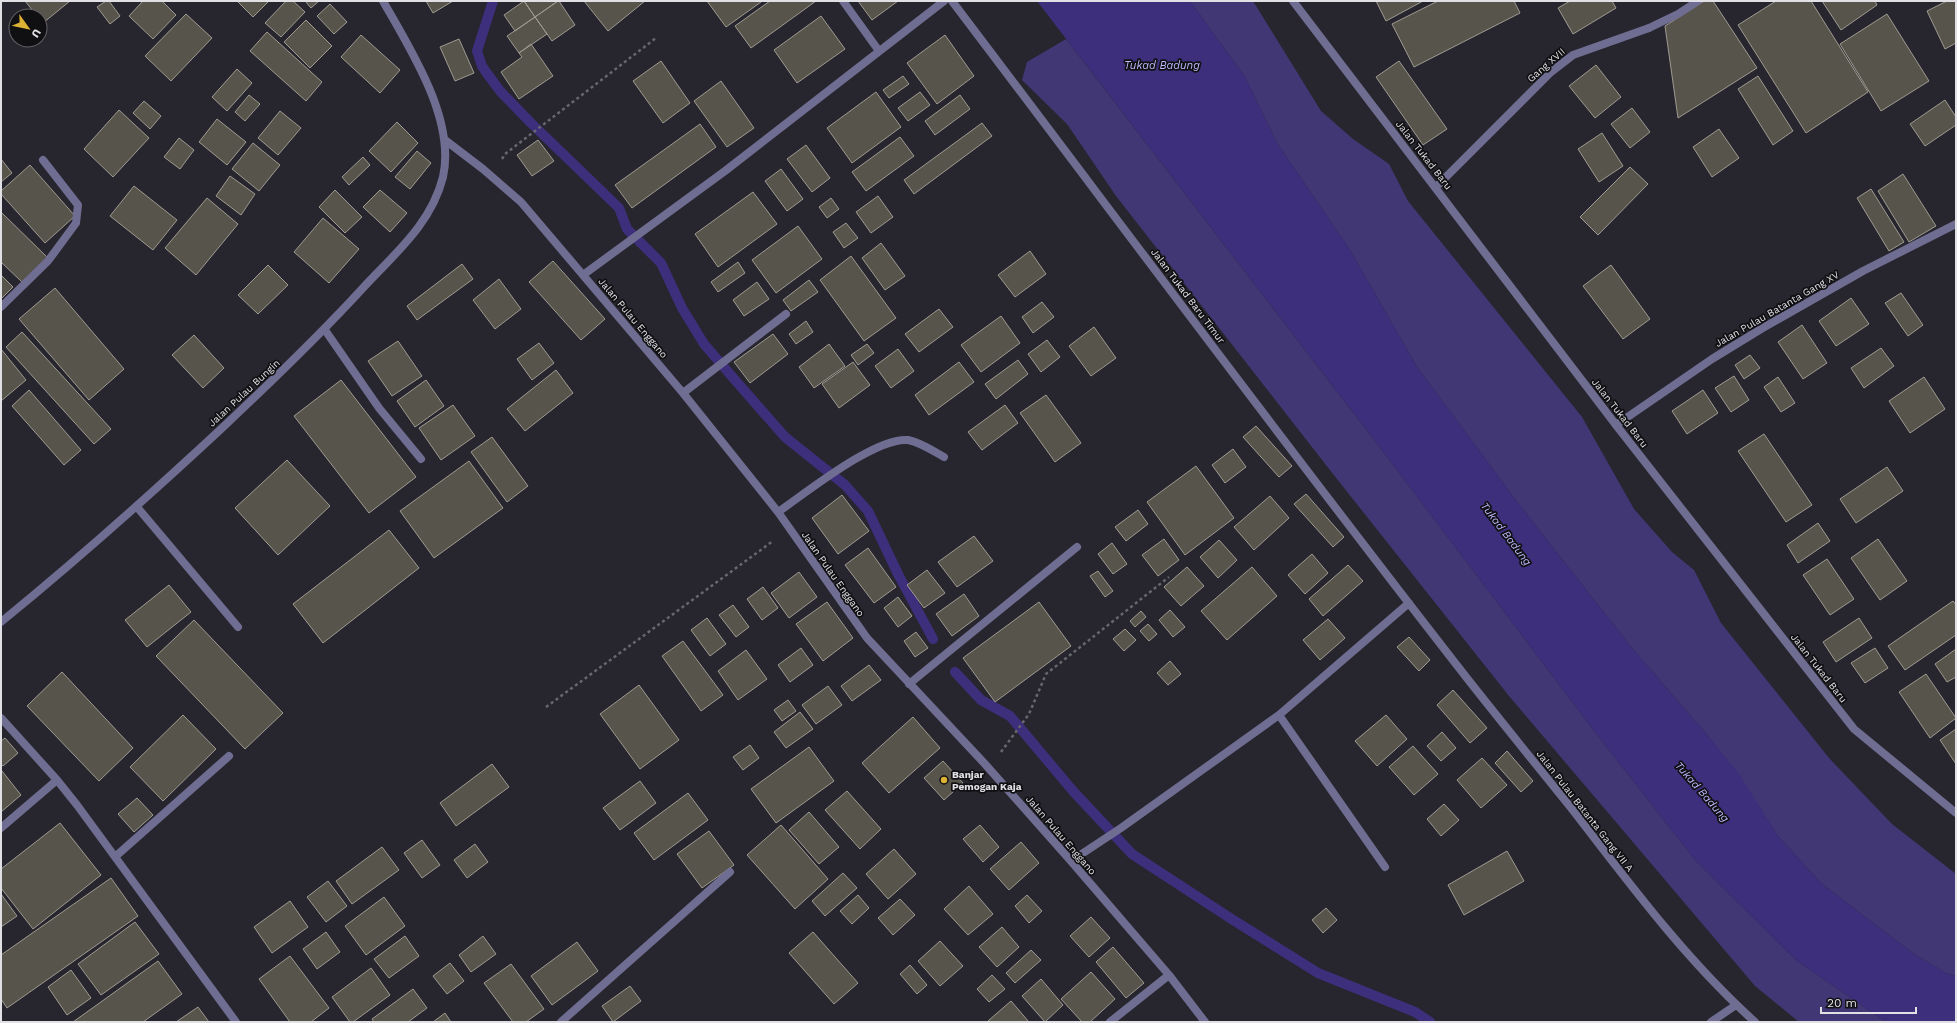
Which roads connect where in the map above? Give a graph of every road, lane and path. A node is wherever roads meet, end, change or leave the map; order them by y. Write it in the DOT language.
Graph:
graph roads {
  1 [pos="383,1"];
  2 [pos="843,1"];
  3 [pos="944,1"];
  4 [pos="952,1"];
  5 [pos="1293,1"];
  6 [pos="1698,1"];
  7 [pos="656,38"];
  8 [pos="879,51"];
  9 [pos="444,140"];
  10 [pos="505,154"];
  11 [pos="43,160"];
  12 [pos="1436,187"];
  13 [pos="1956,224"];
  14 [pos="583,275"];
  15 [pos="1,307"];
  16 [pos="786,314"];
  17 [pos="325,330"];
  18 [pos="683,393"];
  19 [pos="1616,425"];
  20 [pos="944,457"];
  21 [pos="421,459"];
  22 [pos="137,507"];
  23 [pos="778,512"];
  24 [pos="789,529"];
  25 [pos="1077,547"];
  26 [pos="1169,577"];
  27 [pos="1409,603"];
  28 [pos="1,622"];
  29 [pos="238,627"];
  30 [pos="910,684"];
  31 [pos="546,707"];
  32 [pos="1279,715"];
  33 [pos="1,718"];
  34 [pos="1001,752"];
  35 [pos="229,756"];
  36 [pos="57,780"];
  37 [pos="1956,813"];
  38 [pos="1,828"];
  39 [pos="116,856"];
  40 [pos="1071,861"];
  41 [pos="1384,867"];
  42 [pos="730,872"];
  43 [pos="1169,975"];
  44 [pos="1736,1004"];
  45 [pos="236,1022"];
  46 [pos="561,1022"];
  47 [pos="1110,1022"];
  48 [pos="1205,1022"];
  49 [pos="1711,1022"];
  50 [pos="1755,1022"];
  1 -- 9 [label="street, Jalan Pulau Bungin"];
  2 -- 8 [label="street"];
  3 -- 8 [label="street"];
  4 -- 27 [label="street, Jalan Tukad Baru Timur"];
  5 -- 12 [label="street, Jalan Tukad Baru"];
  6 -- 12 [label="street, Gang XVII"];
  7 -- 10 [label="path"];
  8 -- 14 [label="street"];
  9 -- 14 [label="street, Jalan Pulau Enggano"];
  9 -- 17 [label="street, Jalan Pulau Bungin"];
  11 -- 15 [label="street"];
  12 -- 19 [label="street, Jalan Tukad Baru"];
  13 -- 19 [label="street, Jalan Pulau Batanta Gang XV"];
  14 -- 18 [label="street, Jalan Pulau Enggano"];
  16 -- 18 [label="street"];
  17 -- 21 [label="street"];
  17 -- 22 [label="street, Jalan Pulau Bungin"];
  18 -- 23 [label="street, Jalan Pulau Enggano"];
  19 -- 37 [label="street, Jalan Tukad Baru"];
  20 -- 23 [label="street"];
  22 -- 28 [label="street, Jalan Pulau Bungin"];
  22 -- 29 [label="street"];
  23 -- 24 [label="street, Jalan Pulau Enggano"];
  24 -- 30 [label="street, Jalan Pulau Enggano"];
  24 -- 31 [label="path"];
  25 -- 30 [label="street"];
  26 -- 34 [label="path"];
  27 -- 32 [label="street"];
  27 -- 44 [label="street, Jalan Pulau Batanta Gang VII A"];
  30 -- 40 [label="street, Jalan Pulau Enggano"];
  32 -- 40 [label="street"];
  32 -- 41 [label="street"];
  33 -- 36 [label="street"];
  35 -- 39 [label="street"];
  36 -- 38 [label="street"];
  36 -- 39 [label="street"];
  39 -- 45 [label="street"];
  40 -- 43 [label="street, Jalan Pulau Enggano"];
  42 -- 46 [label="street"];
  43 -- 47 [label="street"];
  43 -- 48 [label="street, Jalan Pulau Enggano"];
  44 -- 49 [label="street"];
  44 -- 50 [label="street, Jalan Pulau Batanta Gang VII A"];
}
